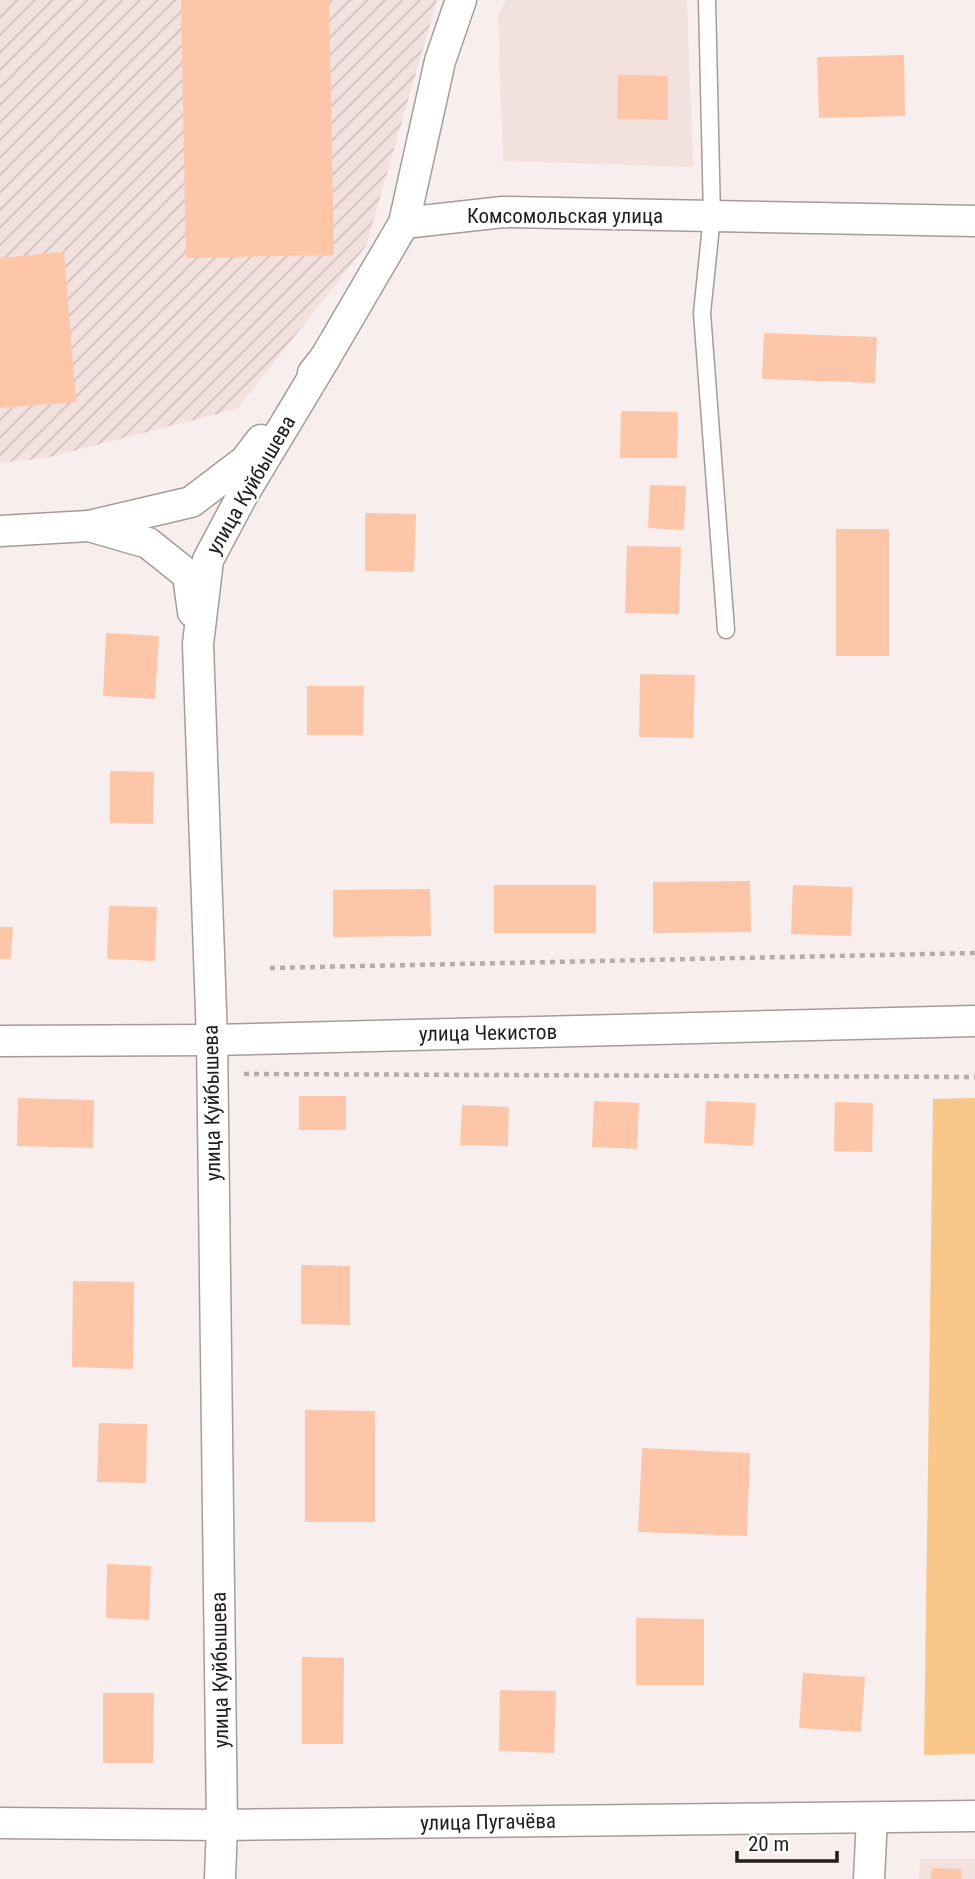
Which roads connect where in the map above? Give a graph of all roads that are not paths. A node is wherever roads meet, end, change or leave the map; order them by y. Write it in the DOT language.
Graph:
graph roads {
  1 [pos="461,0"];
  2 [pos="707,0"];
  3 [pos="712,216"];
  4 [pos="975,221"];
  5 [pos="404,223"];
  6 [pos="324,358"];
  7 [pos="89,526"];
  8 [pos="0,531"];
  9 [pos="726,630"];
  10 [pos="198,644"];
  11 [pos="975,1021"];
  12 [pos="212,1040"];
  13 [pos="0,1041"];
  14 [pos="975,1815"];
  15 [pos="872,1818"];
  16 [pos="0,1823"];
  17 [pos="222,1825"];
  18 [pos="220,1879"];
  19 [pos="869,1879"];
  1 -- 5 [label="street"];
  2 -- 3 [label="lane"];
  3 -- 4 [label="street, Комсомольская улица"];
  3 -- 5 [label="street, Комсомольская улица"];
  3 -- 9 [label="lane"];
  5 -- 6 [label="street"];
  6 -- 7 [label="street"];
  6 -- 10 [label="street, улица Куйбышева"];
  7 -- 8 [label="street"];
  7 -- 10 [label="street"];
  10 -- 12 [label="street, улица Куйбышева"];
  11 -- 12 [label="street, улица Чекистов"];
  12 -- 13 [label="street, улица Чекистов"];
  12 -- 17 [label="street, улица Куйбышева"];
  14 -- 15 [label="street, улица Пугачёва"];
  15 -- 17 [label="street, улица Пугачёва"];
  15 -- 19 [label="street"];
  16 -- 17 [label="street, улица Пугачёва"];
  17 -- 18 [label="street, улица Куйбышева"];
}
